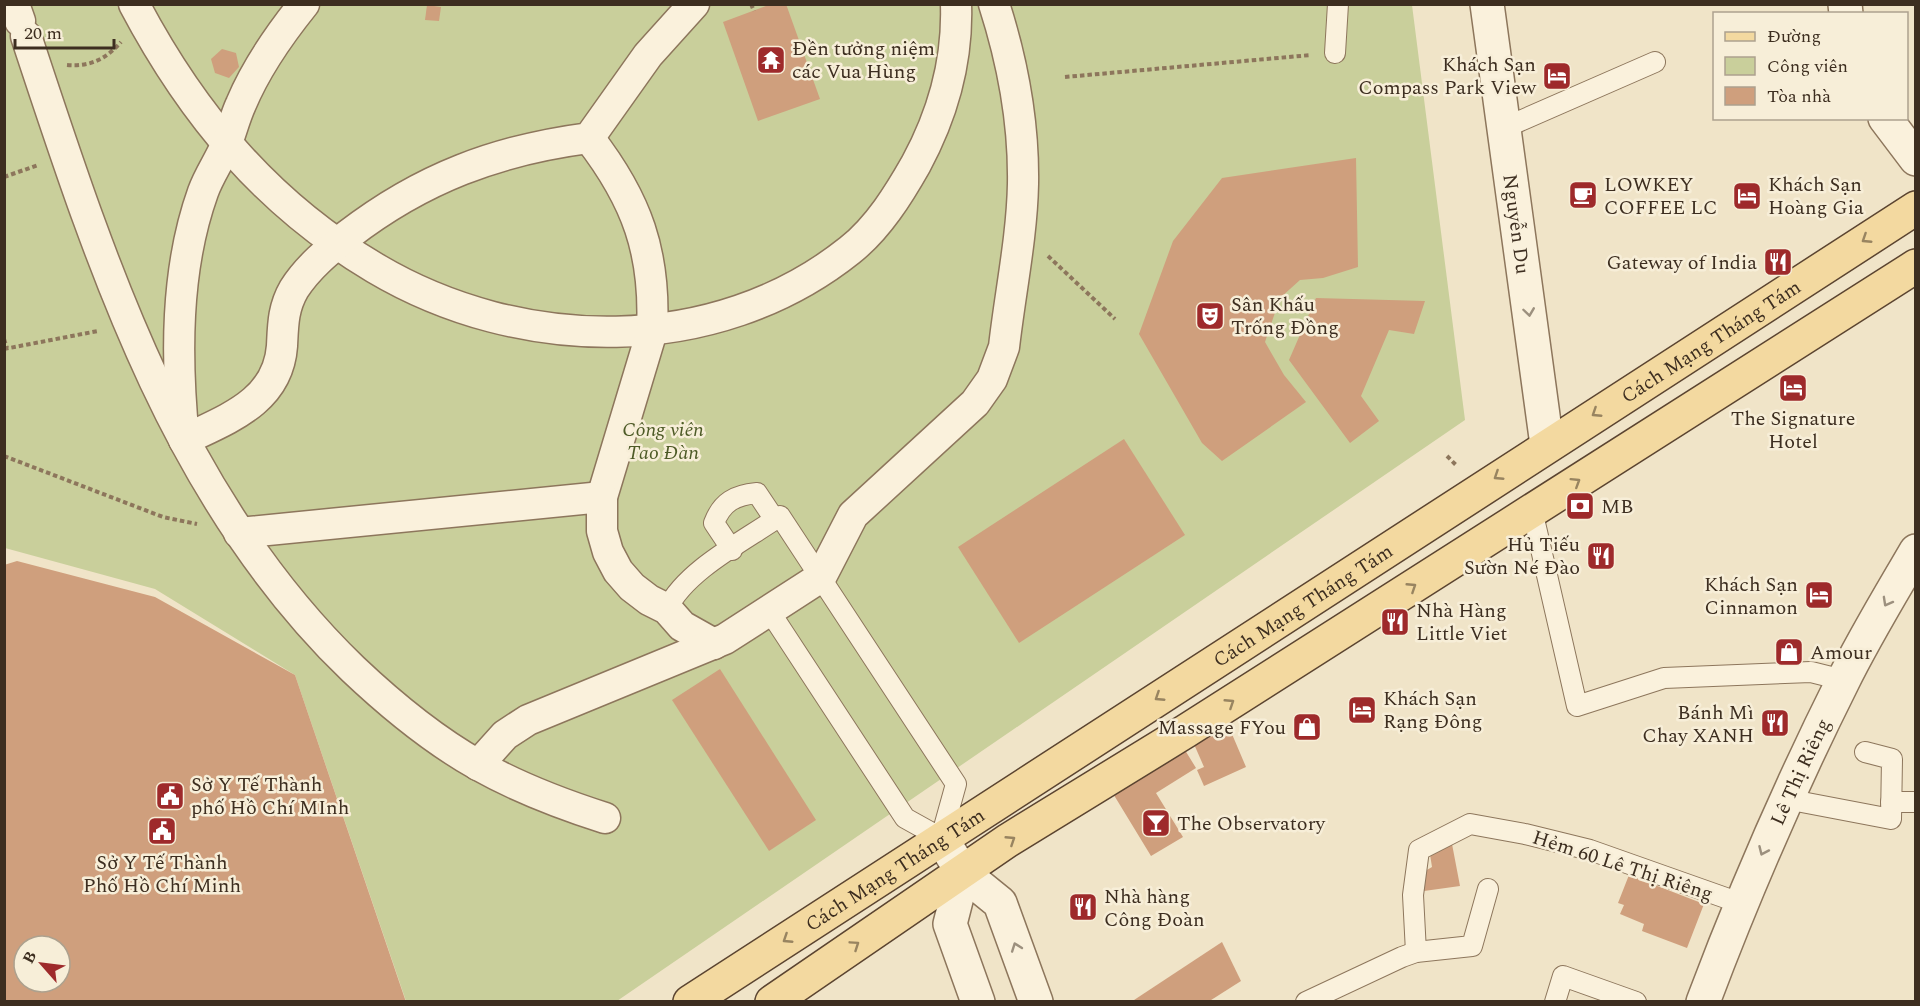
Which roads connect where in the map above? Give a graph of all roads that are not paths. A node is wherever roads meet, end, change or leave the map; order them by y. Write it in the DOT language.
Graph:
graph roads {
  1 [pos="134,4"];
  2 [pos="304,4"];
  3 [pos="694,4"];
  4 [pos="956,4"];
  5 [pos="994,4"];
  6 [pos="1338,4"];
  7 [pos="1487,4"];
  8 [pos="20,21"];
  9 [pos="1335,53"];
  10 [pos="1655,62"];
  11 [pos="1887,120"];
  12 [pos="1504,128"];
  13 [pos="589,138"];
  14 [pos="226,145"];
  15 [pos="1916,159"];
  16 [pos="1916,207"];
  17 [pos="338,244"];
  18 [pos="1916,266"];
  19 [pos="652,331"];
  20 [pos="184,440"];
  21 [pos="1547,445"];
  22 [pos="602,497"];
  23 [pos="1532,510"];
  24 [pos="775,520"];
  25 [pos="239,533"];
  26 [pos="732,550"];
  27 [pos="1916,550"];
  28 [pos="821,578"];
  29 [pos="667,609"];
  30 [pos="770,612"];
  31 [pos="714,644"];
  32 [pos="1843,680"];
  33 [pos="1865,752"];
  34 [pos="478,765"];
  35 [pos="1786,800"];
  36 [pos="1891,802"];
  37 [pos="1916,802"];
  38 [pos="605,818"];
  39 [pos="941,838"];
  40 [pos="963,873"];
  41 [pos="1488,889"];
  42 [pos="1740,903"];
  43 [pos="1416,952"];
  44 [pos="690,1002"];
  45 [pos="772,1002"];
  46 [pos="978,1002"];
  47 [pos="1036,1002"];
  48 [pos="1306,1002"];
  49 [pos="1555,1002"];
  50 [pos="1636,1002"];
  51 [pos="1703,1002"];
  1 -- 14 [label="street"];
  2 -- 14 [label="street"];
  3 -- 13 [label="street"];
  4 -- 19 [label="street"];
  5 -- 28 [label="street"];
  6 -- 9 [label="lane"];
  7 -- 12 [label="street, Nguyễn Du"];
  8 -- 20 [label="street"];
  10 -- 12 [label="lane"];
  11 -- 15 [label="street"];
  12 -- 21 [label="street, Nguyễn Du, one-way"];
  13 -- 17 [label="street"];
  13 -- 19 [label="street"];
  14 -- 17 [label="street"];
  14 -- 20 [label="street"];
  16 -- 21 [label="main road, Cách Mạng Tháng Tám, one-way"];
  17 -- 19 [label="street"];
  17 -- 20 [label="street"];
  23 -- 18 [label="main road, Cách Mạng Tháng Tám, one-way"];
  19 -- 22 [label="street"];
  20 -- 25 [label="street"];
  21 -- 39 [label="main road, Cách Mạng Tháng Tám, one-way"];
  22 -- 25 [label="street"];
  22 -- 29 [label="street"];
  23 -- 32 [label="lane"];
  40 -- 23 [label="main road, Cách Mạng Tháng Tám, one-way"];
  24 -- 26 [label="lane"];
  24 -- 26 [label="lane"];
  24 -- 28 [label="lane"];
  25 -- 34 [label="street"];
  26 -- 29 [label="lane"];
  27 -- 32 [label="street, Lê Thị Riêng, one-way"];
  28 -- 30 [label="street"];
  28 -- 39 [label="lane"];
  29 -- 31 [label="street"];
  30 -- 31 [label="street"];
  30 -- 39 [label="lane"];
  31 -- 34 [label="street"];
  32 -- 35 [label="street, Lê Thị Riêng"];
  33 -- 36 [label="lane"];
  34 -- 38 [label="street"];
  35 -- 36 [label="lane"];
  35 -- 42 [label="street, Lê Thị Riêng, one-way"];
  36 -- 37 [label="lane"];
  39 -- 40 [label="street"];
  39 -- 44 [label="main road, Cách Mạng Tháng Tám, one-way"];
  45 -- 40 [label="main road, Cách Mạng Tháng Tám, one-way"];
  40 -- 46 [label="street"];
  47 -- 40 [label="street, one-way"];
  41 -- 43 [label="lane"];
  42 -- 43 [label="lane, Hẻm 60 Lê Thị Riêng"];
  42 -- 51 [label="street, Lê Thị Riêng"];
  43 -- 48 [label="lane"];
  49 -- 50 [label="lane"];
}
